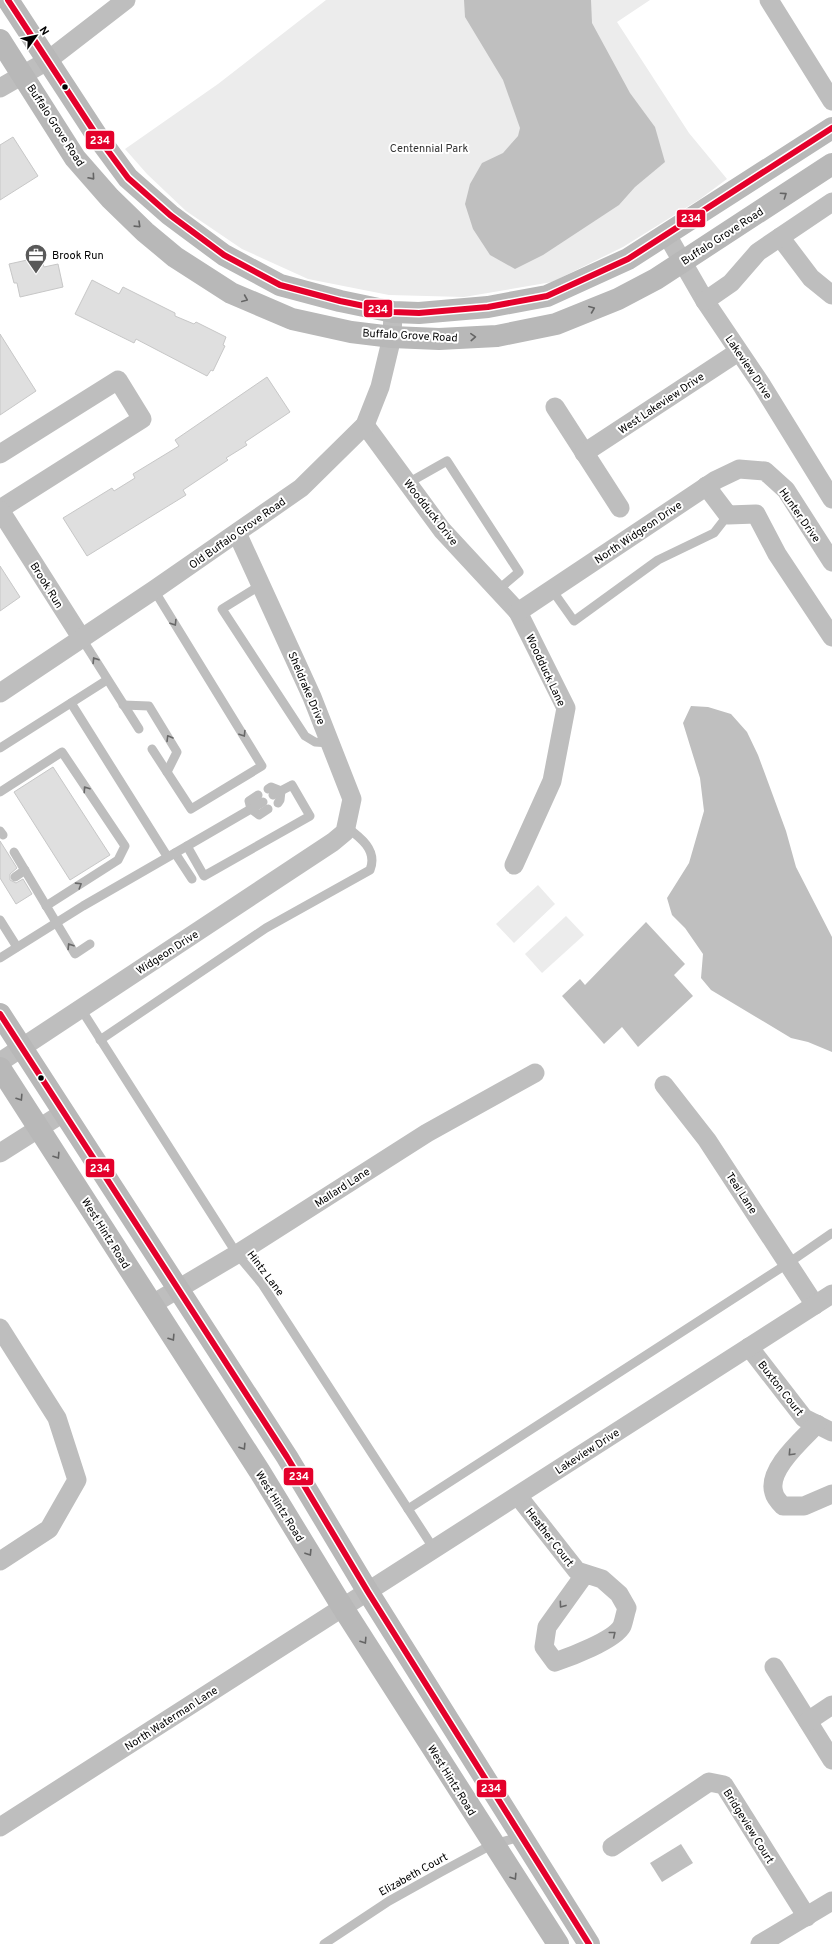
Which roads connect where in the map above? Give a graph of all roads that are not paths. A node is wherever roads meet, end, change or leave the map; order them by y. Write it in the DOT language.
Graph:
graph roads {
  1 [pos="8,0"];
  2 [pos="126,0"];
  3 [pos="769,0"];
  4 [pos="0,40"];
  5 [pos="47,61"];
  6 [pos="23,75"];
  7 [pos="0,88"];
  8 [pos="832,101"];
  9 [pos="832,128"];
  10 [pos="832,164"];
  11 [pos="832,202"];
  12 [pos="667,235"];
  13 [pos="780,237"];
  14 [pos="683,262"];
  15 [pos="832,295"];
  16 [pos="705,301"];
  17 [pos="393,312"];
  18 [pos="392,337"];
  19 [pos="738,352"];
  20 [pos="555,407"];
  21 [pos="365,425"];
  22 [pos="0,454"];
  23 [pos="584,454"];
  24 [pos="765,471"];
  25 [pos="408,483"];
  26 [pos="706,486"];
  27 [pos="832,499"];
  28 [pos="620,508"];
  29 [pos="0,510"];
  30 [pos="728,515"];
  31 [pos="237,533"];
  32 [pos="832,562"];
  33 [pos="261,585"];
  34 [pos="154,590"];
  35 [pos="498,590"];
  36 [pos="552,590"];
  37 [pos="518,612"];
  38 [pos="832,637"];
  39 [pos="82,639"];
  40 [pos="107,680"];
  41 [pos="0,693"];
  42 [pos="71,703"];
  43 [pos="123,705"];
  44 [pos="139,729"];
  45 [pos="330,743"];
  46 [pos="0,748"];
  47 [pos="152,749"];
  48 [pos="167,772"];
  49 [pos="0,792"];
  50 [pos="275,794"];
  51 [pos="251,809"];
  52 [pos="345,826"];
  53 [pos="333,842"];
  54 [pos="187,846"];
  55 [pos="14,852"];
  56 [pos="171,855"];
  57 [pos="514,865"];
  58 [pos="25,870"];
  59 [pos="204,876"];
  60 [pos="16,877"];
  61 [pos="46,906"];
  62 [pos="0,920"];
  63 [pos="56,922"];
  64 [pos="90,944"];
  65 [pos="17,947"];
  66 [pos="0,958"];
  67 [pos="81,1009"];
  68 [pos="0,1014"];
  69 [pos="100,1040"];
  70 [pos="22,1048"];
  71 [pos="0,1062"];
  72 [pos="0,1068"];
  73 [pos="535,1073"];
  74 [pos="664,1085"];
  75 [pos="63,1113"];
  76 [pos="39,1128"];
  77 [pos="0,1154"];
  78 [pos="832,1233"];
  79 [pos="237,1254"];
  80 [pos="787,1264"];
  81 [pos="178,1290"];
  82 [pos="832,1294"];
  83 [pos="151,1305"];
  84 [pos="815,1305"];
  85 [pos="0,1328"];
  86 [pos="749,1347"];
  87 [pos="825,1428"];
  88 [pos="832,1494"];
  89 [pos="518,1496"];
  90 [pos="408,1508"];
  91 [pos="434,1549"];
  92 [pos="0,1561"];
  93 [pos="586,1574"];
  94 [pos="368,1592"];
  95 [pos="343,1608"];
  96 [pos="774,1667"];
  97 [pos="832,1705"];
  98 [pos="808,1721"];
  99 [pos="832,1760"];
  100 [pos="0,1828"];
  101 [pos="521,1837"];
  102 [pos="493,1844"];
  103 [pos="612,1847"];
  104 [pos="832,1900"];
  105 [pos="807,1917"];
  106 [pos="324,1944"];
  107 [pos="558,1944"];
  108 [pos="589,1944"];
  109 [pos="760,1944"];
  1 -- 5 [label="main road, Buffalo Grove Road"];
  2 -- 5 [label="street"];
  3 -- 8 [label="street"];
  4 -- 6 [label="main road, Buffalo Grove Road"];
  5 -- 6 [label="street"];
  5 -- 17 [label="main road, Buffalo Grove Road"];
  6 -- 7 [label="street"];
  6 -- 18 [label="main road, Buffalo Grove Road, one-way"];
  9 -- 12 [label="main road, Buffalo Grove Road"];
  14 -- 10 [label="main road, Buffalo Grove Road, one-way"];
  11 -- 13 [label="street"];
  12 -- 14 [label="street, Lakeview Drive"];
  12 -- 17 [label="main road, Buffalo Grove Road"];
  13 -- 15 [label="street"];
  13 -- 16 [label="street"];
  14 -- 16 [label="street, Lakeview Drive"];
  18 -- 14 [label="main road, Buffalo Grove Road, one-way"];
  16 -- 19 [label="street, Lakeview Drive"];
  17 -- 18 [label="street, Old Buffalo Grove Road"];
  18 -- 21 [label="street, Old Buffalo Grove Road"];
  19 -- 23 [label="street, West Lakeview Drive"];
  19 -- 27 [label="street, Lakeview Drive"];
  20 -- 23 [label="street"];
  21 -- 25 [label="street, Woodduck Drive"];
  21 -- 31 [label="street, Old Buffalo Grove Road"];
  22 -- 29 [label="street, Brook Run"];
  23 -- 28 [label="street"];
  24 -- 26 [label="street, North Widgeon Drive"];
  24 -- 32 [label="street, Hunter Drive"];
  25 -- 35 [label="street, Woodduck Drive"];
  25 -- 35 [label="lane"];
  26 -- 30 [label="street"];
  26 -- 36 [label="street, North Widgeon Drive"];
  29 -- 39 [label="street, Brook Run"];
  30 -- 36 [label="lane"];
  30 -- 38 [label="street"];
  31 -- 33 [label="street, Sheldrake Drive"];
  31 -- 34 [label="street, Old Buffalo Grove Road"];
  33 -- 45 [label="street, Sheldrake Drive"];
  33 -- 45 [label="lane"];
  34 -- 39 [label="street, Old Buffalo Grove Road"];
  34 -- 48 [label="lane, one-way"];
  35 -- 37 [label="street, Woodduck Drive"];
  36 -- 37 [label="street, North Widgeon Drive"];
  37 -- 57 [label="street, Woodduck Lane"];
  40 -- 39 [label="lane, one-way"];
  39 -- 41 [label="street, Old Buffalo Grove Road"];
  40 -- 42 [label="lane"];
  40 -- 43 [label="lane"];
  42 -- 46 [label="lane"];
  42 -- 56 [label="lane"];
  43 -- 44 [label="lane"];
  48 -- 43 [label="lane, one-way"];
  45 -- 52 [label="street, Sheldrake Drive"];
  47 -- 48 [label="lane"];
  61 -- 49 [label="lane, one-way"];
  50 -- 59 [label="lane"];
  51 -- 51 [label="lane"];
  51 -- 54 [label="lane"];
  52 -- 53 [label="street, Sheldrake Drive"];
  52 -- 69 [label="lane"];
  53 -- 67 [label="street, Widgeon Drive"];
  54 -- 56 [label="lane"];
  54 -- 59 [label="lane"];
  55 -- 58 [label="lane"];
  56 -- 59 [label="lane"];
  56 -- 63 [label="lane"];
  58 -- 60 [label="lane"];
  58 -- 61 [label="lane"];
  61 -- 63 [label="lane"];
  62 -- 65 [label="lane"];
  64 -- 63 [label="lane, one-way"];
  63 -- 65 [label="lane"];
  65 -- 66 [label="lane"];
  67 -- 69 [label="lane, Hintz Lane"];
  67 -- 70 [label="street, Widgeon Drive"];
  68 -- 70 [label="main road"];
  69 -- 79 [label="lane, Hintz Lane"];
  70 -- 71 [label="street, Widgeon Drive"];
  70 -- 75 [label="main road"];
  72 -- 76 [label="main road, West Hintz Road, one-way"];
  73 -- 79 [label="street, Mallard Lane"];
  74 -- 80 [label="street, Teal Lane"];
  75 -- 76 [label="street"];
  75 -- 81 [label="main road"];
  76 -- 77 [label="street"];
  76 -- 83 [label="main road, West Hintz Road, one-way"];
  78 -- 80 [label="lane"];
  79 -- 81 [label="street, Mallard Lane"];
  79 -- 90 [label="lane, Hintz Lane"];
  80 -- 84 [label="street, Teal Lane"];
  80 -- 90 [label="lane"];
  81 -- 83 [label="street, Mallard Lane"];
  81 -- 94 [label="main road"];
  82 -- 84 [label="street, Lakeview Drive"];
  83 -- 95 [label="main road, West Hintz Road, one-way"];
  84 -- 86 [label="street, Lakeview Drive"];
  85 -- 92 [label="street"];
  86 -- 87 [label="street, Buxton Court"];
  86 -- 89 [label="street, Lakeview Drive"];
  87 -- 88 [label="street, Buxton Court, one-way"];
  89 -- 91 [label="street, Lakeview Drive"];
  89 -- 93 [label="street, Heather Court"];
  90 -- 91 [label="lane, Hintz Lane"];
  91 -- 94 [label="street, Lakeview Drive"];
  93 -- 93 [label="street, Heather Court, one-way"];
  94 -- 95 [label="street, Lakeview Drive"];
  94 -- 101 [label="main road"];
  95 -- 100 [label="street, North Waterman Lane"];
  95 -- 102 [label="main road, West Hintz Road, one-way"];
  96 -- 98 [label="street"];
  97 -- 98 [label="street"];
  98 -- 99 [label="street"];
  101 -- 102 [label="lane, Elizabeth Court"];
  101 -- 108 [label="main road"];
  102 -- 106 [label="lane, Elizabeth Court"];
  102 -- 107 [label="main road, West Hintz Road, one-way"];
  103 -- 105 [label="street, Bridgeview Court"];
  104 -- 105 [label="street"];
  105 -- 109 [label="street"];
}
